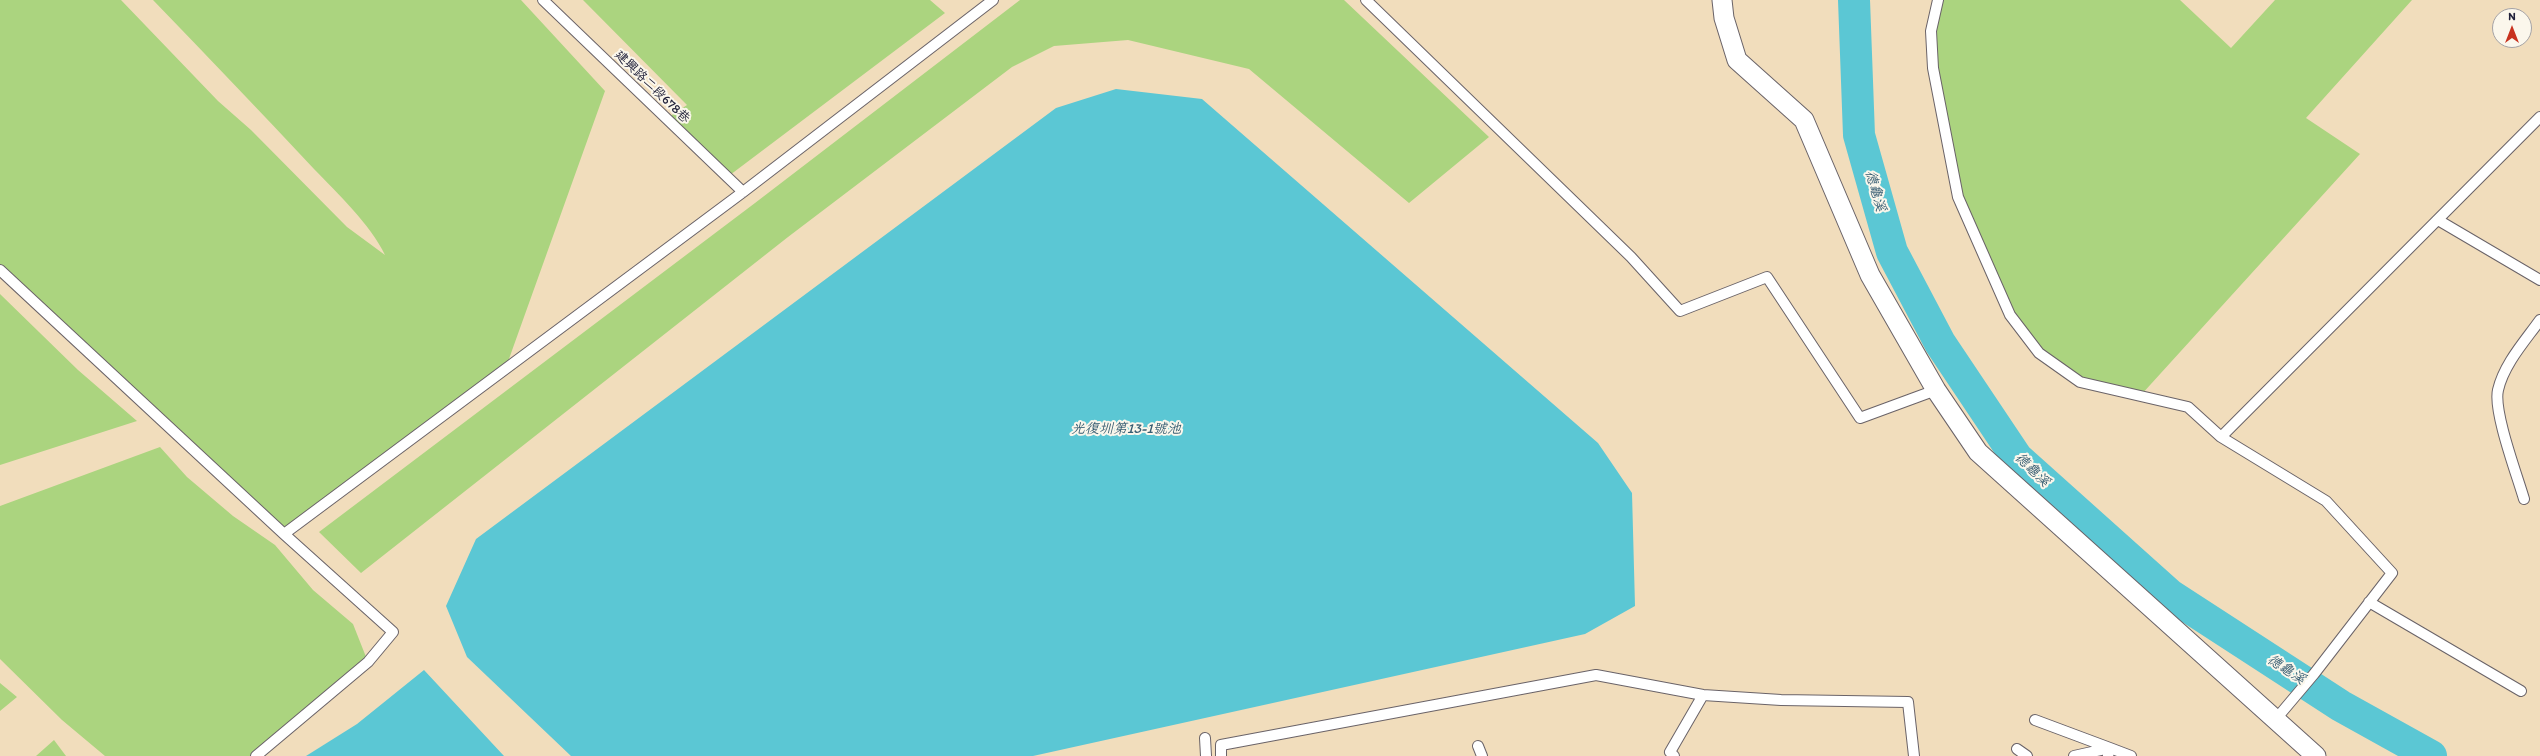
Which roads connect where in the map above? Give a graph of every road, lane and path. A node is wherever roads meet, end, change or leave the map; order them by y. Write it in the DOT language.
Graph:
graph roads {
  1 [pos="543,0"];
  2 [pos="993,0"];
  3 [pos="1366,0"];
  4 [pos="1722,0"];
  5 [pos="1938,0"];
  6 [pos="2540,117"];
  7 [pos="743,192"];
  8 [pos="2438,220"];
  9 [pos="0,270"];
  10 [pos="2540,280"];
  11 [pos="2540,320"];
  12 [pos="1936,390"];
  13 [pos="2221,437"];
  14 [pos="2524,499"];
  15 [pos="284,534"];
  16 [pos="2369,602"];
  17 [pos="2521,691"];
  18 [pos="1703,695"];
  19 [pos="2276,718"];
  20 [pos="2035,720"];
  21 [pos="1205,738"];
  22 [pos="1478,746"];
  23 [pos="2016,749"];
  24 [pos="2109,752"];
  25 [pos="1671,755"];
  26 [pos="256,756"];
  27 [pos="1206,756"];
  28 [pos="1221,756"];
  29 [pos="1482,756"];
  30 [pos="1914,756"];
  31 [pos="2027,756"];
  32 [pos="2074,756"];
  33 [pos="2131,756"];
  34 [pos="2316,756"];
  1 -- 7 [label="lane, 建興路二段678巷"];
  2 -- 7 [label="lane"];
  3 -- 12 [label="lane"];
  4 -- 12 [label="street"];
  5 -- 13 [label="lane"];
  6 -- 8 [label="lane"];
  7 -- 15 [label="lane"];
  8 -- 10 [label="lane"];
  8 -- 13 [label="lane"];
  9 -- 15 [label="lane"];
  11 -- 14 [label="lane"];
  12 -- 19 [label="street"];
  13 -- 16 [label="lane"];
  15 -- 26 [label="lane"];
  16 -- 17 [label="lane"];
  16 -- 19 [label="lane"];
  18 -- 25 [label="lane"];
  18 -- 28 [label="lane"];
  18 -- 30 [label="lane"];
  19 -- 34 [label="street"];
  20 -- 24 [label="lane"];
  21 -- 27 [label="lane"];
  22 -- 29 [label="lane"];
  23 -- 31 [label="lane"];
  24 -- 32 [label="lane"];
  24 -- 33 [label="lane"];
}
